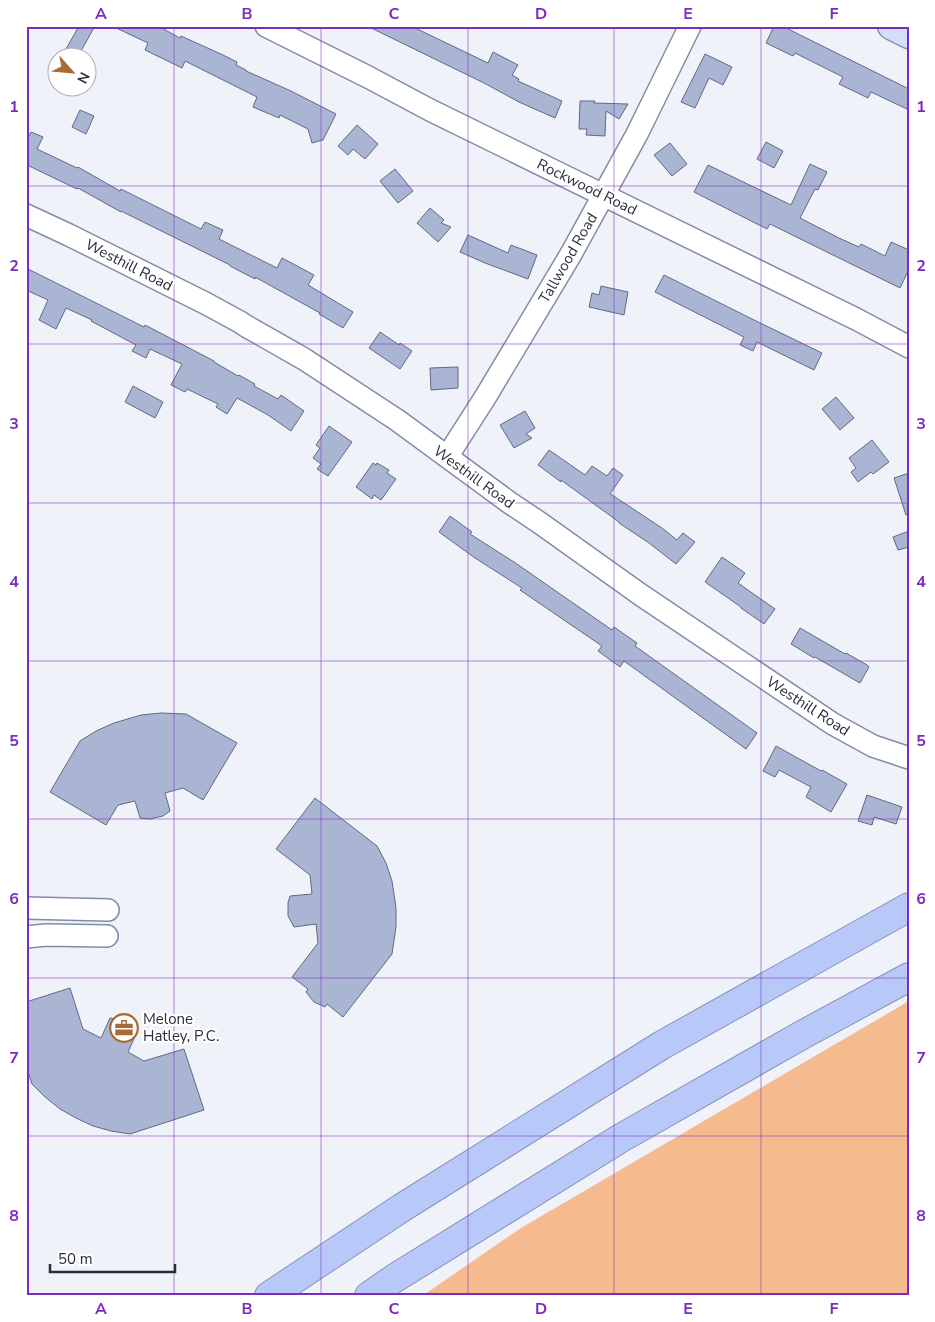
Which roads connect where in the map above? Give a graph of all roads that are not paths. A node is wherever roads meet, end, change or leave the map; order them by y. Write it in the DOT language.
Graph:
graph roads {
  1 [pos="266,26"];
  2 [pos="690,26"];
  3 [pos="891,26"];
  4 [pos="909,35"];
  5 [pos="604,195"];
  6 [pos="26,215"];
  7 [pos="909,347"];
  8 [pos="446,457"];
  9 [pos="909,758"];
  10 [pos="909,907"];
  11 [pos="26,908"];
  12 [pos="108,910"];
  13 [pos="108,936"];
  14 [pos="26,937"];
  15 [pos="909,977"];
  16 [pos="269,1296"];
  17 [pos="370,1296"];
  1 -- 5 [label="street, Rockwood Road"];
  2 -- 5 [label="street, Tallwood Road"];
  3 -- 4 [label="main road"];
  5 -- 7 [label="street, Rockwood Road"];
  5 -- 8 [label="street, Tallwood Road"];
  6 -- 8 [label="street, Westhill Road"];
  8 -- 9 [label="street, Westhill Road"];
  10 -- 16 [label="highway"];
  11 -- 12 [label="street"];
  13 -- 14 [label="street"];
  15 -- 17 [label="highway"];
}
